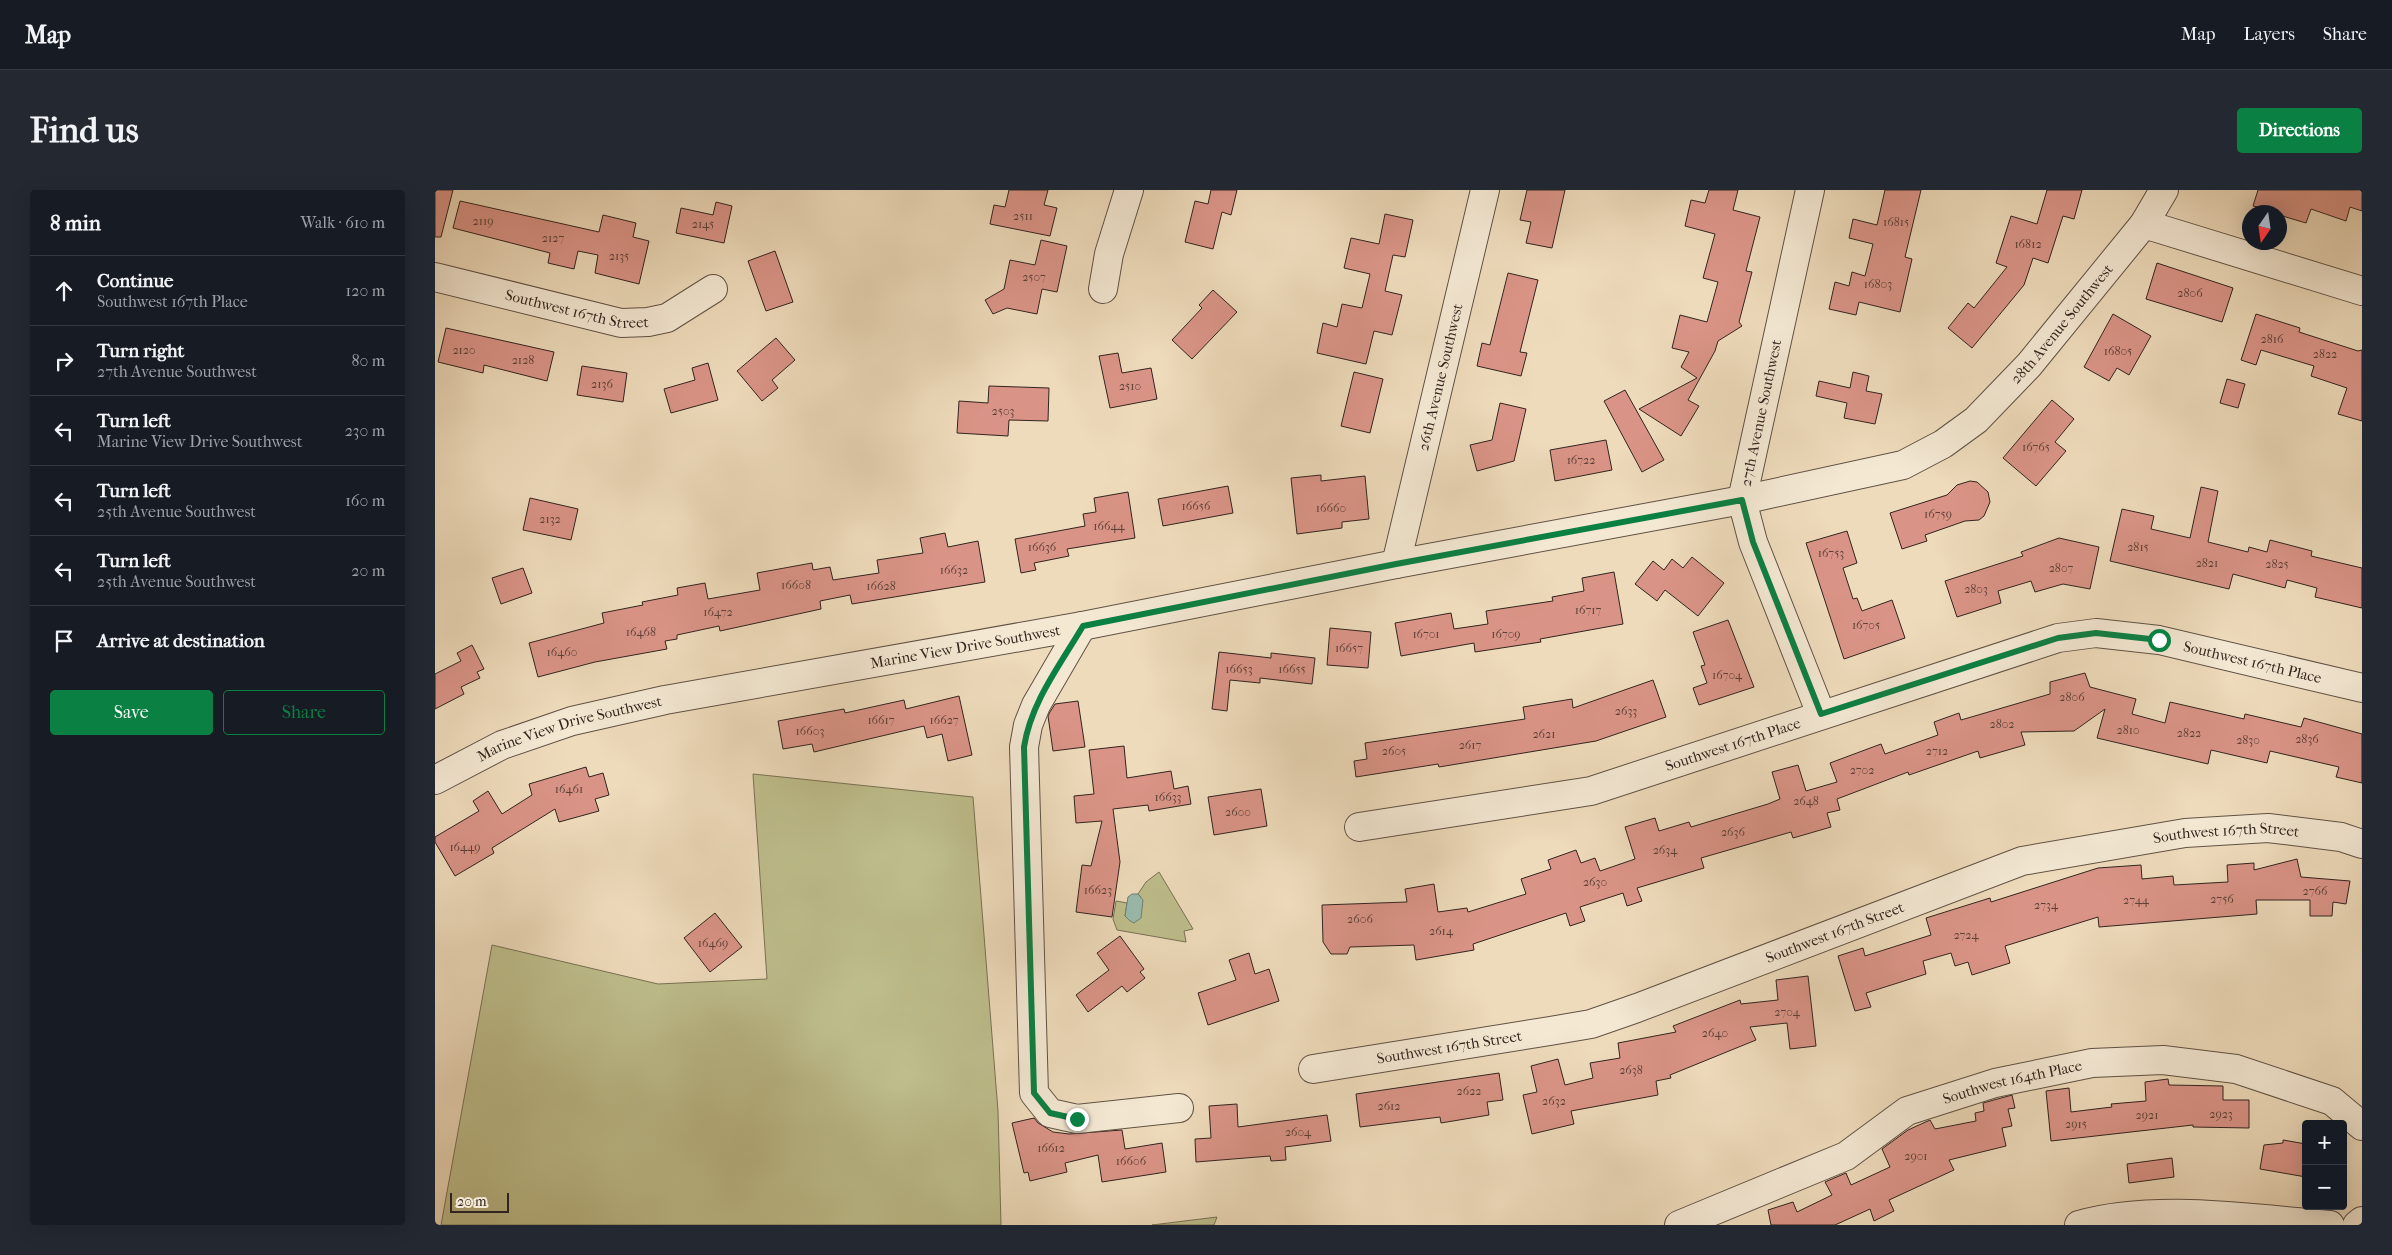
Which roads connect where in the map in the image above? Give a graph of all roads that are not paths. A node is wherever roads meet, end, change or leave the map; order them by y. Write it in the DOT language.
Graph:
graph roads {
  1 [pos="1129,190"];
  2 [pos="1485,190"];
  3 [pos="1810,190"];
  4 [pos="2164,190"];
  5 [pos="2144,224"];
  6 [pos="435,277"];
  7 [pos="1103,288"];
  8 [pos="713,290"];
  9 [pos="2362,291"];
  10 [pos="1943,444"];
  11 [pos="1742,500"];
  12 [pos="1396,564"];
  13 [pos="1083,626"];
  14 [pos="2362,688"];
  15 [pos="1821,714"];
  16 [pos="435,780"];
  17 [pos="1359,827"];
  18 [pos="2362,844"];
  19 [pos="1313,1069"];
  20 [pos="1179,1108"];
  21 [pos="2362,1126"];
  22 [pos="2362,1221"];
  23 [pos="1679,1225"];
  24 [pos="2079,1225"];
  25 [pos="2330,1225"];
  26 [pos="2357,1225"];
  1 -- 7 [label="street"];
  2 -- 12 [label="street, 26th Avenue Southwest"];
  3 -- 11 [label="street, 27th Avenue Southwest"];
  4 -- 5 [label="street, 28th Avenue Southwest"];
  5 -- 9 [label="street"];
  5 -- 10 [label="street, 28th Avenue Southwest"];
  6 -- 8 [label="street, Southwest 167th Street"];
  10 -- 11 [label="street, Marine View Drive Southwest"];
  11 -- 12 [label="street, Marine View Drive Southwest"];
  11 -- 15 [label="street, 27th Avenue Southwest"];
  12 -- 13 [label="street, Marine View Drive Southwest"];
  13 -- 16 [label="street, Marine View Drive Southwest"];
  13 -- 20 [label="street"];
  14 -- 15 [label="street, Southwest 167th Place"];
  15 -- 17 [label="street, Southwest 167th Place"];
  18 -- 19 [label="street, Southwest 167th Street"];
  21 -- 23 [label="street, Southwest 164th Place"];
  22 -- 26 [label="street"];
  24 -- 25 [label="street"];
}
